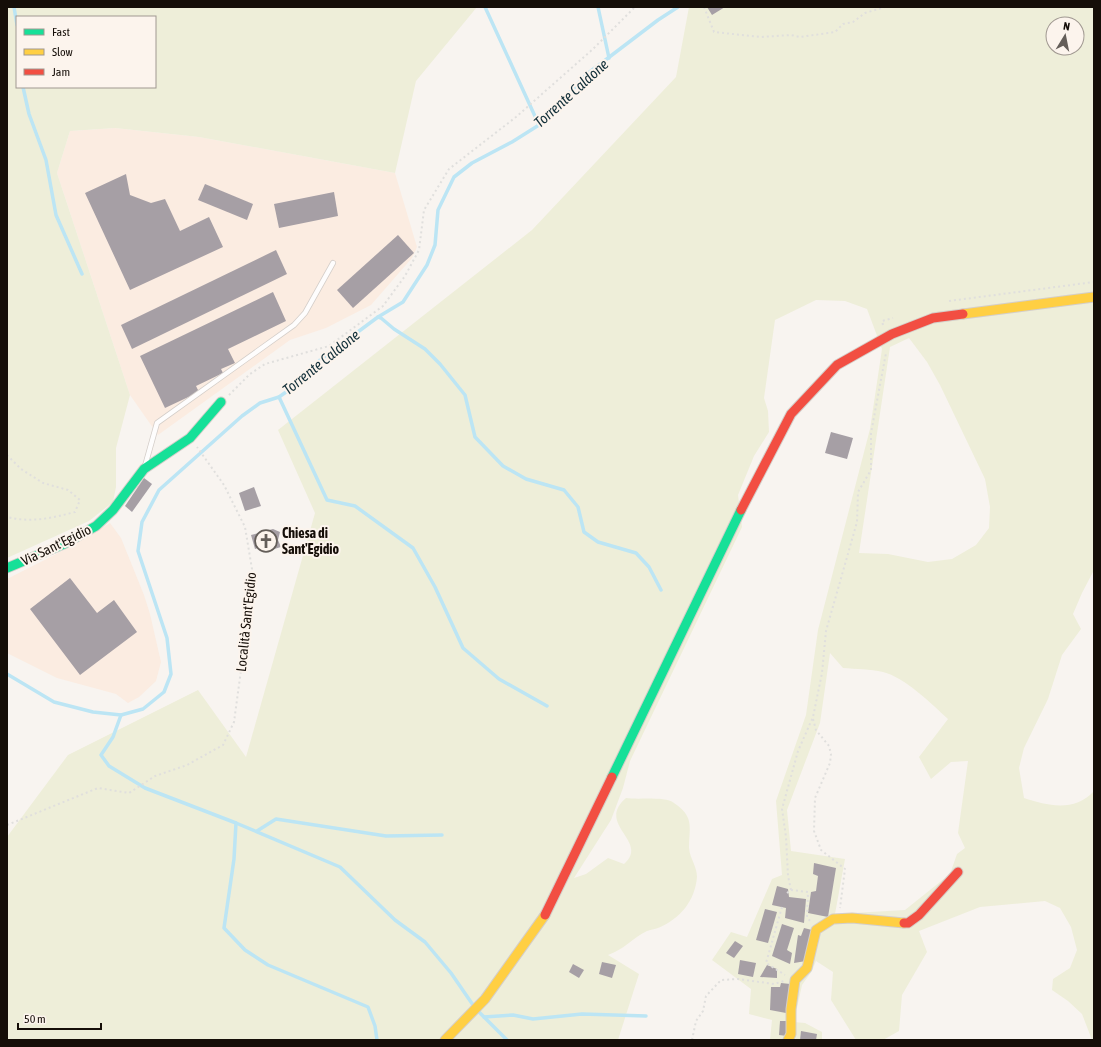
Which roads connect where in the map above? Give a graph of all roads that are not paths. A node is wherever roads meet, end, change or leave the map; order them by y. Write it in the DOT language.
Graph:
graph roads {
  1 [pos="333,263"];
  2 [pos="1094,297"];
  3 [pos="221,402"];
  4 [pos="144,469"];
  5 [pos="7,568"];
  6 [pos="958,872"];
  7 [pos="445,1040"];
  8 [pos="788,1040"];
  1 -- 4 [label="lane"];
  2 -- 7 [label="main road"];
  3 -- 4 [label="main road, Via Sant'Egidio"];
  4 -- 5 [label="main road, Via Sant'Egidio"];
  6 -- 8 [label="main road"];
}
